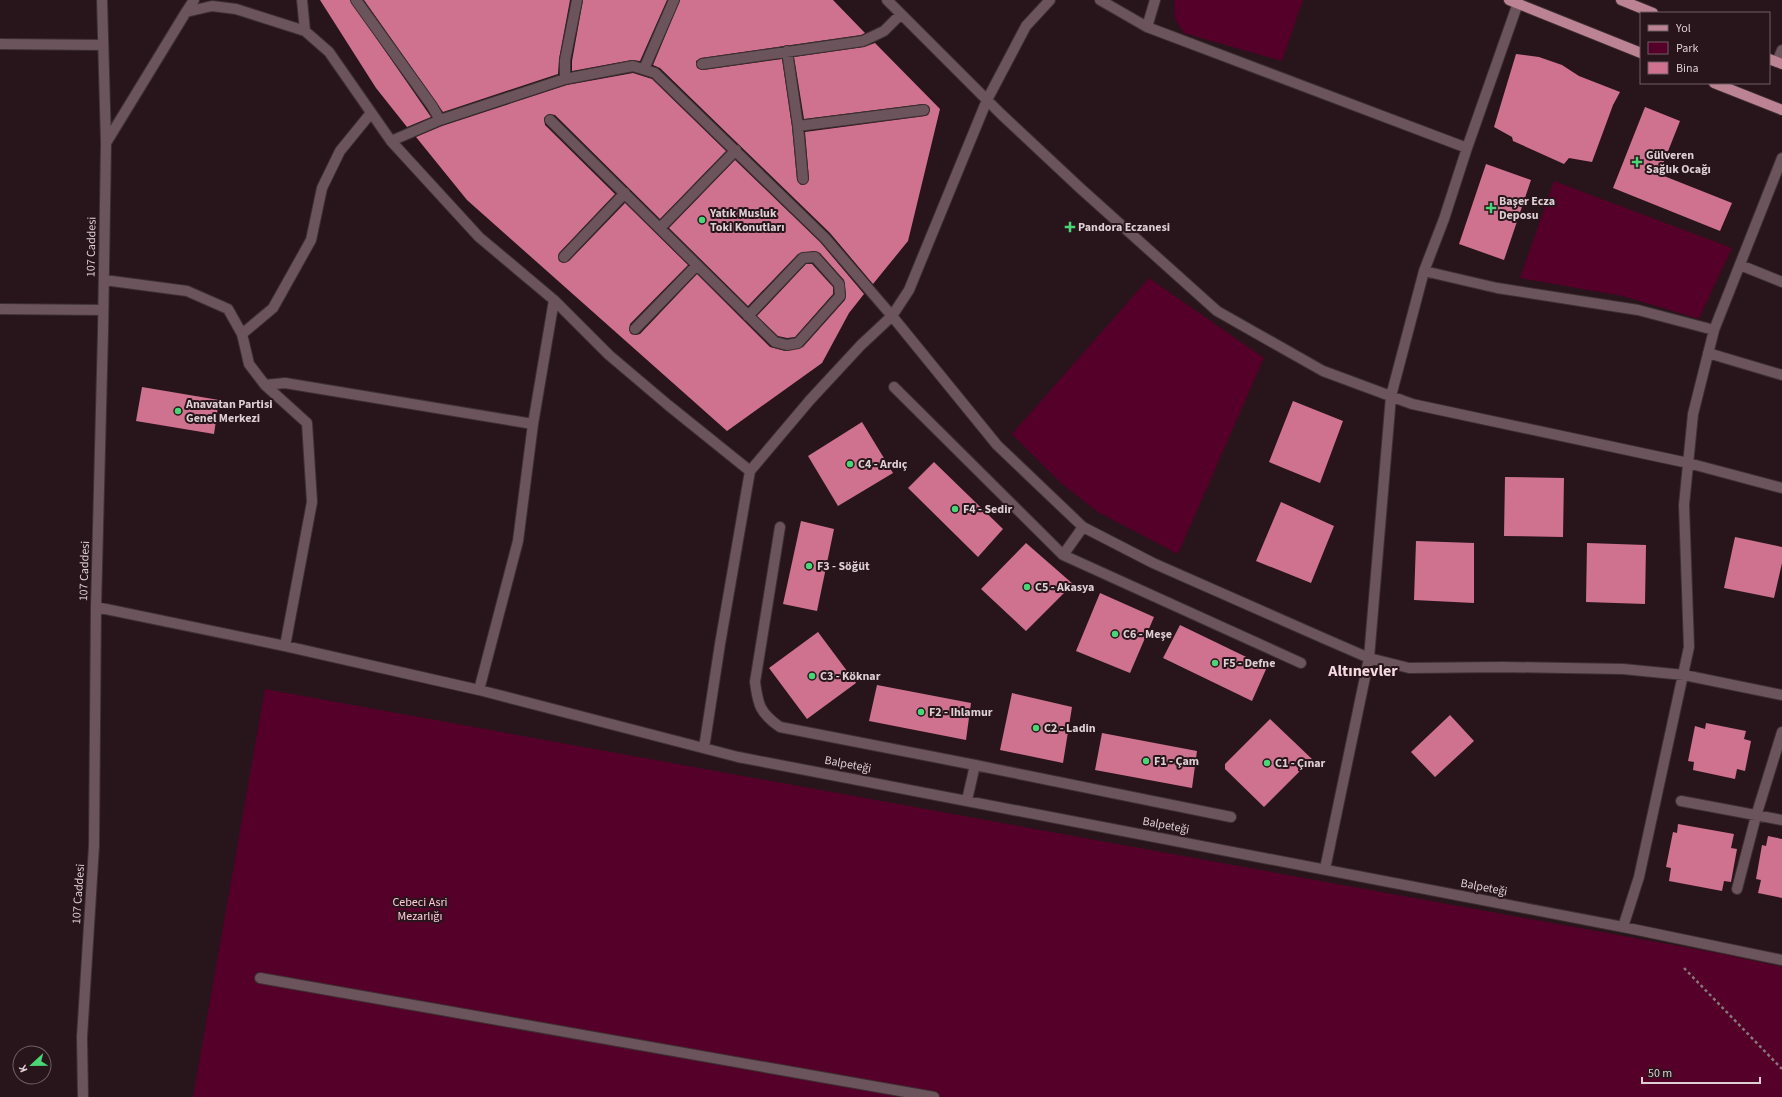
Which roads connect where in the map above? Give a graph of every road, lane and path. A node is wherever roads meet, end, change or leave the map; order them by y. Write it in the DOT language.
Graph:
graph roads {
  1 [pos="102,0"];
  2 [pos="194,0"];
  3 [pos="302,0"];
  4 [pos="356,0"];
  5 [pos="577,0"];
  6 [pos="674,0"];
  7 [pos="887,0"];
  8 [pos="1050,0"];
  9 [pos="1100,0"];
  10 [pos="1155,0"];
  11 [pos="1621,0"];
  12 [pos="1514,2"];
  13 [pos="186,12"];
  14 [pos="1651,12"];
  15 [pos="901,14"];
  16 [pos="1147,27"];
  17 [pos="305,31"];
  18 [pos="0,44"];
  19 [pos="103,45"];
  20 [pos="1782,50"];
  21 [pos="787,51"];
  22 [pos="1640,53"];
  23 [pos="1776,62"];
  24 [pos="702,64"];
  25 [pos="644,69"];
  26 [pos="565,79"];
  27 [pos="1717,84"];
  28 [pos="987,100"];
  29 [pos="924,110"];
  30 [pos="1782,110"];
  31 [pos="371,113"];
  32 [pos="440,120"];
  33 [pos="550,120"];
  34 [pos="798,126"];
  35 [pos="391,141"];
  36 [pos="106,143"];
  37 [pos="1467,148"];
  38 [pos="736,150"];
  39 [pos="1782,158"];
  40 [pos="803,179"];
  41 [pos="625,193"];
  42 [pos="660,228"];
  43 [pos="564,257"];
  44 [pos="697,265"];
  45 [pos="1740,265"];
  46 [pos="1424,270"];
  47 [pos="104,280"];
  48 [pos="1782,282"];
  49 [pos="554,300"];
  50 [pos="0,310"];
  51 [pos="104,310"];
  52 [pos="748,316"];
  53 [pos="892,316"];
  54 [pos="635,329"];
  55 [pos="1714,330"];
  56 [pos="242,334"];
  57 [pos="1708,353"];
  58 [pos="1782,375"];
  59 [pos="265,385"];
  60 [pos="894,387"];
  61 [pos="1391,396"];
  62 [pos="532,424"];
  63 [pos="1688,463"];
  64 [pos="750,471"];
  65 [pos="1782,488"];
  66 [pos="780,527"];
  67 [pos="1083,527"];
  68 [pos="1063,555"];
  69 [pos="96,607"];
  70 [pos="285,646"];
  71 [pos="1369,658"];
  72 [pos="1301,663"];
  73 [pos="1684,675"];
  74 [pos="479,690"];
  75 [pos="1782,695"];
  76 [pos="1782,732"];
  77 [pos="704,748"];
  78 [pos="975,765"];
  79 [pos="967,800"];
  80 [pos="1681,801"];
  81 [pos="1756,816"];
  82 [pos="1231,817"];
  83 [pos="1782,820"];
  84 [pos="1325,869"];
  85 [pos="1737,889"];
  86 [pos="1623,927"];
  87 [pos="1782,960"];
  88 [pos="1684,968"];
  89 [pos="260,978"];
  90 [pos="1782,1069"];
  91 [pos="83,1097"];
  92 [pos="934,1097"];
  1 -- 19 [label="street, 107 Caddesi"];
  2 -- 13 [label="street"];
  3 -- 17 [label="street"];
  4 -- 32 [label="street"];
  5 -- 26 [label="street"];
  6 -- 25 [label="street"];
  7 -- 15 [label="street"];
  8 -- 28 [label="street"];
  9 -- 16 [label="street"];
  10 -- 16 [label="street"];
  11 -- 14 [label="main road"];
  12 -- 22 [label="main road"];
  12 -- 37 [label="street"];
  13 -- 17 [label="street"];
  13 -- 36 [label="street"];
  15 -- 21 [label="street"];
  15 -- 28 [label="street"];
  16 -- 37 [label="street"];
  17 -- 31 [label="street"];
  18 -- 19 [label="street"];
  19 -- 36 [label="street, 107 Caddesi"];
  20 -- 23 [label="street"];
  21 -- 24 [label="street"];
  21 -- 34 [label="street"];
  25 -- 26 [label="street"];
  25 -- 38 [label="street"];
  26 -- 32 [label="street"];
  27 -- 30 [label="main road"];
  28 -- 53 [label="street"];
  28 -- 61 [label="street"];
  29 -- 34 [label="street"];
  31 -- 35 [label="street"];
  31 -- 56 [label="street"];
  32 -- 35 [label="street"];
  33 -- 41 [label="street"];
  34 -- 40 [label="street"];
  35 -- 49 [label="street"];
  36 -- 47 [label="street, 107 Caddesi"];
  37 -- 46 [label="street"];
  38 -- 42 [label="street"];
  38 -- 53 [label="street"];
  39 -- 45 [label="street"];
  41 -- 42 [label="street"];
  41 -- 43 [label="street"];
  42 -- 44 [label="street"];
  44 -- 52 [label="street"];
  44 -- 54 [label="street"];
  45 -- 48 [label="street"];
  45 -- 55 [label="street"];
  46 -- 55 [label="street"];
  46 -- 61 [label="street"];
  47 -- 51 [label="street, 107 Caddesi"];
  47 -- 56 [label="street"];
  49 -- 62 [label="street"];
  49 -- 64 [label="street"];
  50 -- 51 [label="street"];
  51 -- 69 [label="street, 107 Caddesi"];
  52 -- 52 [label="street"];
  53 -- 64 [label="street"];
  53 -- 67 [label="street"];
  55 -- 57 [label="street"];
  56 -- 59 [label="street"];
  57 -- 58 [label="street"];
  57 -- 63 [label="street"];
  59 -- 62 [label="street"];
  59 -- 70 [label="street"];
  60 -- 68 [label="street"];
  61 -- 63 [label="street"];
  61 -- 71 [label="street"];
  62 -- 74 [label="street"];
  63 -- 65 [label="street"];
  63 -- 73 [label="street"];
  64 -- 77 [label="street"];
  66 -- 78 [label="street"];
  67 -- 68 [label="street"];
  67 -- 71 [label="street"];
  68 -- 72 [label="street"];
  69 -- 70 [label="street, Balpeteği"];
  69 -- 91 [label="street, 107 Caddesi"];
  70 -- 74 [label="street, Balpeteği"];
  71 -- 73 [label="street"];
  71 -- 84 [label="street"];
  73 -- 75 [label="street"];
  73 -- 86 [label="street"];
  74 -- 77 [label="street, Balpeteği"];
  76 -- 81 [label="street"];
  77 -- 79 [label="street, Balpeteği"];
  78 -- 79 [label="street"];
  78 -- 82 [label="street"];
  79 -- 84 [label="street, Balpeteği"];
  80 -- 81 [label="street"];
  81 -- 83 [label="street"];
  81 -- 85 [label="street"];
  84 -- 86 [label="street, Balpeteği"];
  86 -- 87 [label="street, Balpeteği"];
  88 -- 90 [label="path"];
  89 -- 92 [label="street"];
}
